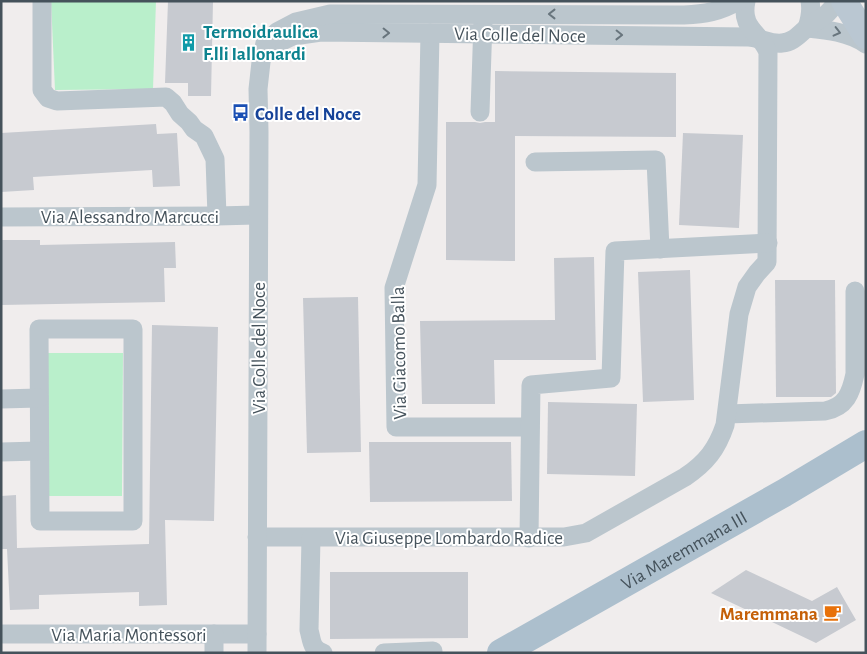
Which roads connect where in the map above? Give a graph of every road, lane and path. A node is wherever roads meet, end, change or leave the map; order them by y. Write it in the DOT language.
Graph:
graph roads {
  1 [pos="42,1"];
  2 [pos="738,1"];
  3 [pos="746,1"];
  4 [pos="810,1"];
  5 [pos="837,1"];
  6 [pos="844,1"];
  7 [pos="335,7"];
  8 [pos="483,8"];
  9 [pos="691,8"];
  10 [pos="807,28"];
  11 [pos="350,32"];
  12 [pos="430,33"];
  13 [pos="482,34"];
  14 [pos="866,36"];
  15 [pos="761,39"];
  16 [pos="792,41"];
  17 [pos="866,44"];
  18 [pos="261,62"];
  19 [pos="768,81"];
  20 [pos="480,112"];
  21 [pos="535,162"];
  22 [pos="258,215"];
  23 [pos="1,216"];
  24 [pos="217,216"];
  25 [pos="768,243"];
  26 [pos="660,249"];
  27 [pos="855,291"];
  28 [pos="1,398"];
  29 [pos="39,398"];
  30 [pos="727,414"];
  31 [pos="530,427"];
  32 [pos="866,444"];
  33 [pos="39,451"];
  34 [pos="1,452"];
  35 [pos="257,537"];
  36 [pos="311,538"];
  37 [pos="529,538"];
  38 [pos="1,634"];
  39 [pos="214,643"];
  40 [pos="257,644"];
  41 [pos="433,651"];
  42 [pos="271,653"];
  43 [pos="323,653"];
  44 [pos="384,653"];
  45 [pos="501,653"];
  1 -- 24 [label="street"];
  2 -- 9 [label="street, Via Colle del Noce"];
  3 -- 15 [label="street"];
  4 -- 10 [label="street"];
  5 -- 10 [label="street"];
  6 -- 14 [label="street"];
  7 -- 8 [label="street, Via Colle del Noce"];
  7 -- 11 [label="street"];
  7 -- 18 [label="street, Via Colle del Noce"];
  9 -- 8 [label="street, Via Colle del Noce, one-way"];
  8 -- 13 [label="street"];
  10 -- 16 [label="street"];
  10 -- 17 [label="street, one-way"];
  11 -- 12 [label="street, Via Colle del Noce, one-way"];
  11 -- 18 [label="street, Via Colle del Noce"];
  12 -- 13 [label="street, Via Colle del Noce"];
  12 -- 31 [label="street, Via Giacomo Balla"];
  13 -- 15 [label="street, Via Colle del Noce, one-way"];
  13 -- 20 [label="street"];
  15 -- 16 [label="street, Via Colle del Noce"];
  15 -- 19 [label="street, Via Giuseppe Lombardo Radice"];
  16 -- 19 [label="street, Via Giuseppe Lombardo Radice"];
  18 -- 22 [label="street, Via Colle del Noce"];
  19 -- 25 [label="street, Via Giuseppe Lombardo Radice"];
  21 -- 26 [label="street"];
  22 -- 24 [label="street, Via Alessandro Marcucci"];
  22 -- 35 [label="street, Via Colle del Noce"];
  23 -- 24 [label="street, Via Alessandro Marcucci"];
  25 -- 26 [label="street"];
  25 -- 30 [label="street, Via Giuseppe Lombardo Radice"];
  26 -- 31 [label="street"];
  27 -- 30 [label="street"];
  28 -- 29 [label="street"];
  29 -- 33 [label="street"];
  29 -- 33 [label="street"];
  30 -- 37 [label="street, Via Giuseppe Lombardo Radice"];
  31 -- 37 [label="street"];
  32 -- 45 [label="main road, Via Maremmana III"];
  33 -- 34 [label="street"];
  35 -- 36 [label="street, Via Giuseppe Lombardo Radice"];
  35 -- 40 [label="street, Via Colle del Noce"];
  36 -- 37 [label="street, Via Giuseppe Lombardo Radice"];
  36 -- 43 [label="street"];
  38 -- 39 [label="street, Via Maria Montessori"];
  39 -- 40 [label="street, Via Maria Montessori"];
  40 -- 42 [label="street"];
  41 -- 44 [label="street"];
}
